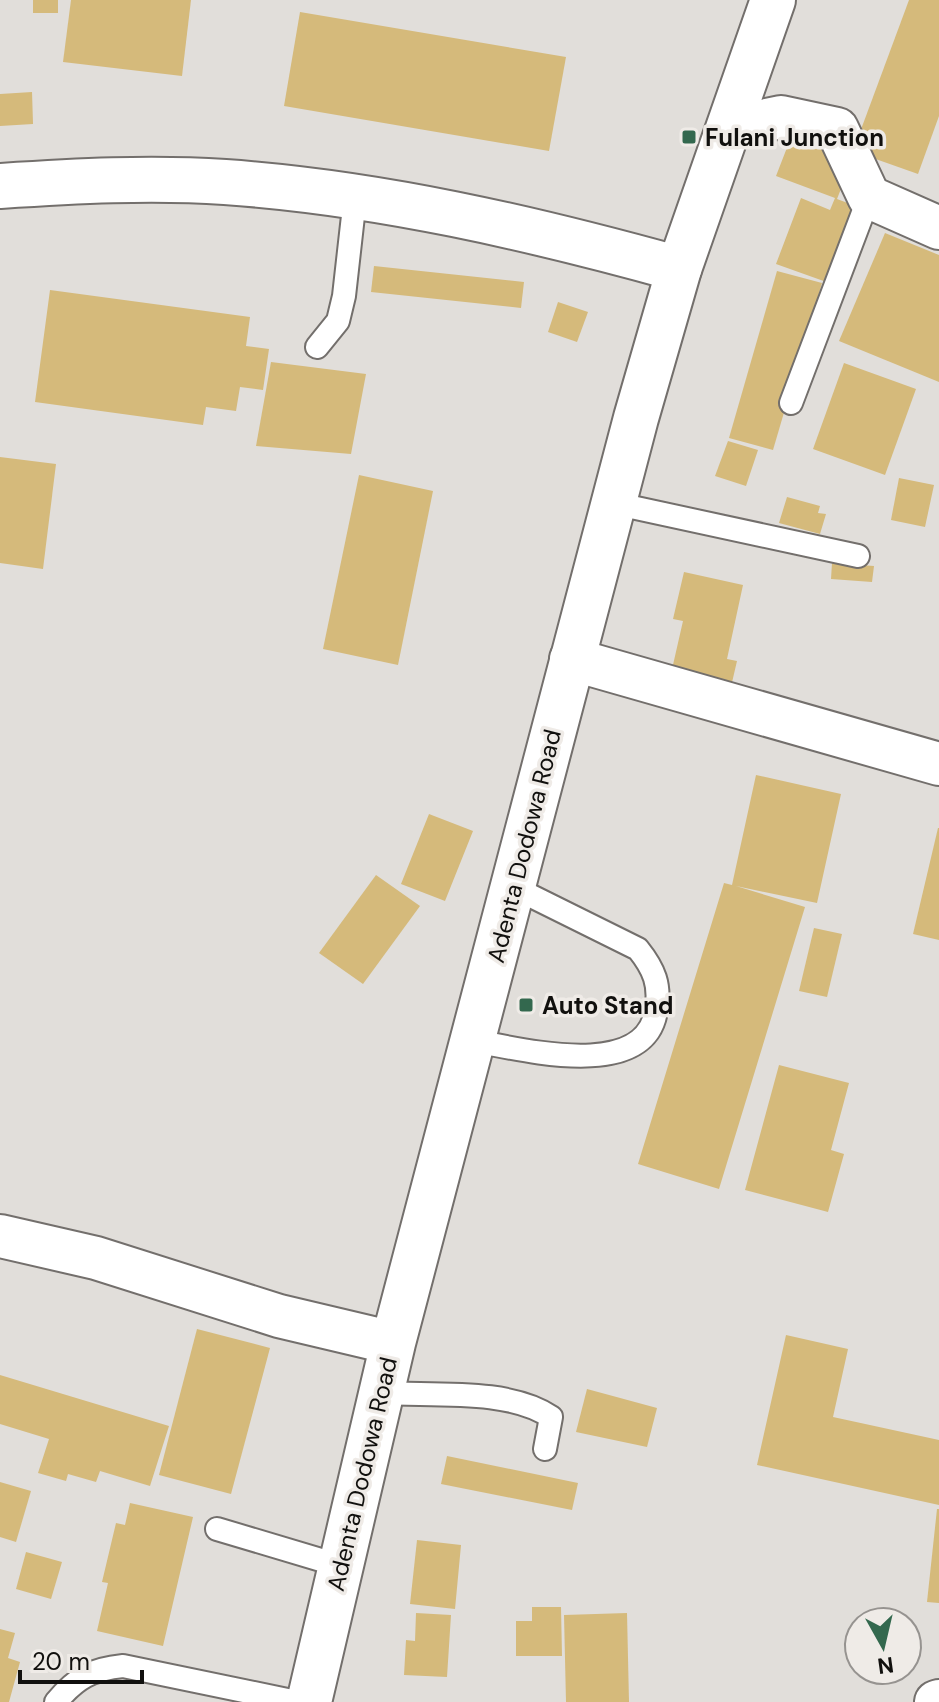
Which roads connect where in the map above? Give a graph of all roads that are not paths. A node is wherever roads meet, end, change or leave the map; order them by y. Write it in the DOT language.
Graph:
graph roads {
  1 [pos="773,0"];
  2 [pos="729,128"];
  3 [pos="0,186"];
  4 [pos="869,197"];
  5 [pos="355,198"];
  6 [pos="939,228"];
  7 [pos="679,269"];
  8 [pos="317,347"];
  9 [pos="791,403"];
  10 [pos="613,503"];
  11 [pos="858,556"];
  12 [pos="571,659"];
  13 [pos="939,764"];
  14 [pos="515,888"];
  15 [pos="474,1041"];
  16 [pos="1,1240"];
  17 [pos="393,1343"];
  18 [pos="381,1393"];
  19 [pos="545,1449"];
  20 [pos="217,1529"];
  21 [pos="341,1566"];
  22 [pos="56,1702"];
  23 [pos="297,1702"];
  24 [pos="309,1702"];
  1 -- 2 [label="main road, Adenta Dodowa Road"];
  2 -- 4 [label="street"];
  2 -- 7 [label="main road, Adenta Dodowa Road"];
  3 -- 5 [label="main road"];
  4 -- 6 [label="street"];
  4 -- 9 [label="lane"];
  5 -- 7 [label="main road"];
  5 -- 8 [label="lane"];
  7 -- 10 [label="main road, Adenta Dodowa Road"];
  10 -- 11 [label="lane"];
  10 -- 12 [label="main road, Adenta Dodowa Road"];
  12 -- 13 [label="street"];
  12 -- 14 [label="main road, Adenta Dodowa Road"];
  14 -- 15 [label="main road, Adenta Dodowa Road"];
  14 -- 15 [label="lane"];
  15 -- 17 [label="main road, Adenta Dodowa Road"];
  16 -- 17 [label="street"];
  17 -- 18 [label="main road, Adenta Dodowa Road"];
  18 -- 19 [label="lane"];
  18 -- 21 [label="main road, Adenta Dodowa Road"];
  20 -- 21 [label="lane"];
  21 -- 24 [label="main road, Adenta Dodowa Road"];
  22 -- 23 [label="lane"];
}
